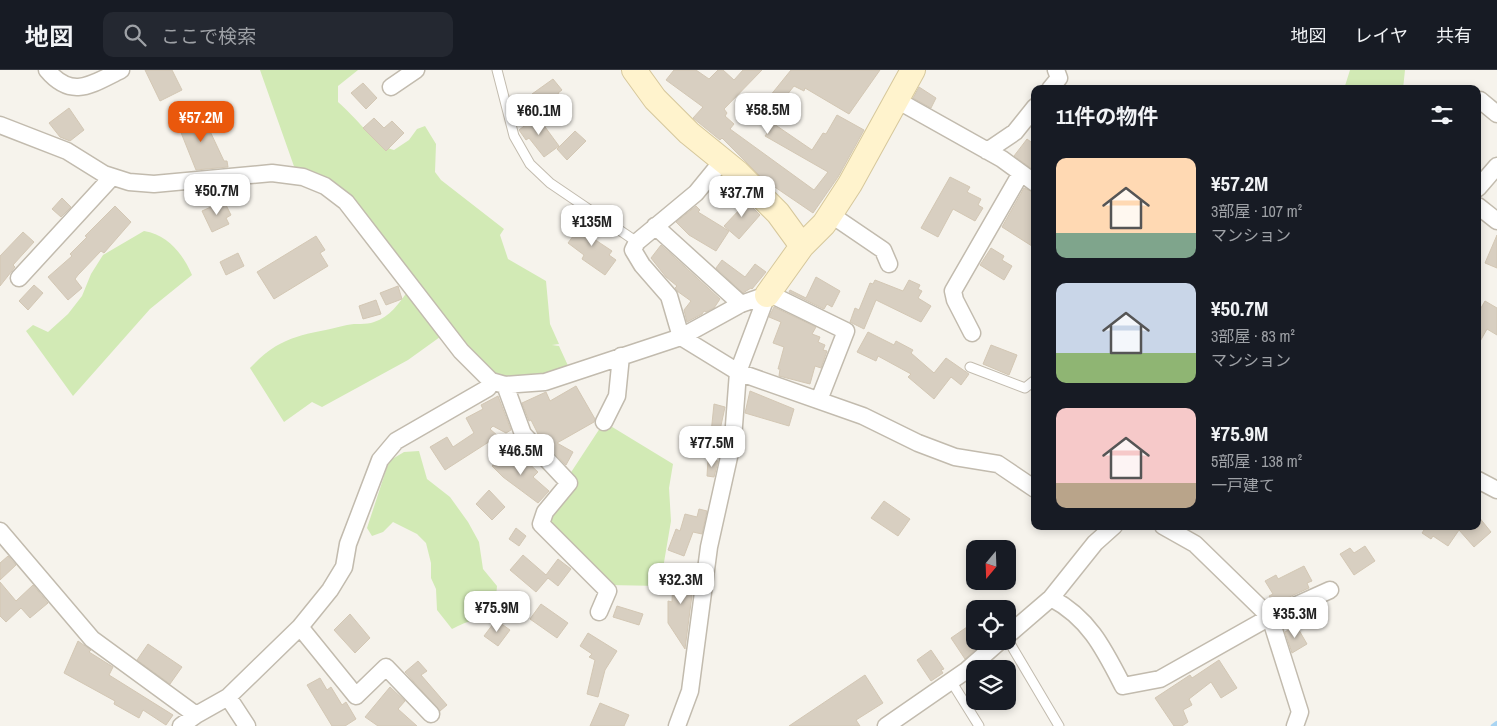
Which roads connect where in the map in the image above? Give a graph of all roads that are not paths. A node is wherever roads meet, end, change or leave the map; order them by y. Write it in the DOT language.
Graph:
graph roads {
  1 [pos="47,70"];
  2 [pos="121,70"];
  3 [pos="416,70"];
  4 [pos="497,70"];
  5 [pos="634,70"];
  6 [pos="913,70"];
  7 [pos="1056,70"];
  8 [pos="1053,85"];
  9 [pos="391,87"];
  10 [pos="895,99"];
  11 [pos="1481,101"];
  12 [pos="1031,112"];
  13 [pos="1497,114"];
  14 [pos="0,125"];
  15 [pos="987,151"];
  16 [pos="723,160"];
  17 [pos="1497,166"];
  18 [pos="1021,173"];
  19 [pos="112,177"];
  20 [pos="1031,181"];
  21 [pos="1481,184"];
  22 [pos="1481,208"];
  23 [pos="830,214"];
  24 [pos="1497,221"];
  25 [pos="656,226"];
  26 [pos="637,242"];
  27 [pos="802,246"];
  28 [pos="889,264"];
  29 [pos="18,278"];
  30 [pos="767,294"];
  31 [pos="741,304"];
  32 [pos="972,334"];
  33 [pos="682,337"];
  34 [pos="621,356"];
  35 [pos="970,367"];
  36 [pos="738,372"];
  37 [pos="498,383"];
  38 [pos="1031,383"];
  39 [pos="819,400"];
  40 [pos="604,422"];
  41 [pos="1481,482"];
  42 [pos="1031,486"];
  43 [pos="1497,490"];
  44 [pos="1110,530"];
  45 [pos="1170,530"];
  46 [pos="0,531"];
  47 [pos="1330,590"];
  48 [pos="1051,598"];
  49 [pos="599,612"];
  50 [pos="1270,617"];
  51 [pos="300,627"];
  52 [pos="1016,628"];
  53 [pos="989,650"];
  54 [pos="1014,650"];
  55 [pos="951,681"];
  56 [pos="228,697"];
  57 [pos="431,714"];
  58 [pos="196,715"];
  59 [pos="181,726"];
  60 [pos="248,726"];
  61 [pos="677,726"];
  62 [pos="886,726"];
  63 [pos="979,726"];
  64 [pos="1059,726"];
  65 [pos="1295,726"];
  1 -- 2 [label="street"];
  3 -- 9 [label="street"];
  4 -- 26 [label="lane"];
  5 -- 16 [label="street"];
  6 -- 10 [label="street"];
  7 -- 8 [label="street"];
  10 -- 15 [label="street"];
  10 -- 23 [label="street"];
  11 -- 13 [label="street"];
  12 -- 15 [label="street"];
  14 -- 19 [label="street"];
  15 -- 18 [label="street"];
  16 -- 25 [label="street"];
  16 -- 27 [label="street"];
  17 -- 21 [label="street"];
  18 -- 20 [label="street"];
  18 -- 32 [label="street"];
  19 -- 29 [label="street"];
  19 -- 37 [label="street"];
  22 -- 24 [label="street"];
  23 -- 27 [label="street"];
  23 -- 28 [label="street"];
  25 -- 26 [label="street"];
  25 -- 31 [label="street"];
  26 -- 33 [label="street"];
  27 -- 30 [label="street"];
  30 -- 31 [label="street"];
  30 -- 36 [label="street"];
  30 -- 39 [label="street"];
  31 -- 33 [label="street"];
  33 -- 34 [label="street"];
  33 -- 36 [label="street"];
  34 -- 37 [label="street"];
  34 -- 40 [label="street"];
  35 -- 38 [label="lane"];
  36 -- 39 [label="street"];
  36 -- 61 [label="street"];
  37 -- 49 [label="street"];
  37 -- 51 [label="street"];
  39 -- 42 [label="street"];
  41 -- 43 [label="street"];
  44 -- 48 [label="street"];
  45 -- 50 [label="street"];
  46 -- 58 [label="street"];
  47 -- 50 [label="street"];
  48 -- 50 [label="street"];
  48 -- 52 [label="street"];
  50 -- 65 [label="street"];
  51 -- 56 [label="street"];
  51 -- 57 [label="street"];
  53 -- 55 [label="street"];
  54 -- 64 [label="lane"];
  55 -- 62 [label="street"];
  55 -- 63 [label="lane"];
  56 -- 58 [label="street"];
  56 -- 60 [label="street"];
  58 -- 59 [label="street"];
}
